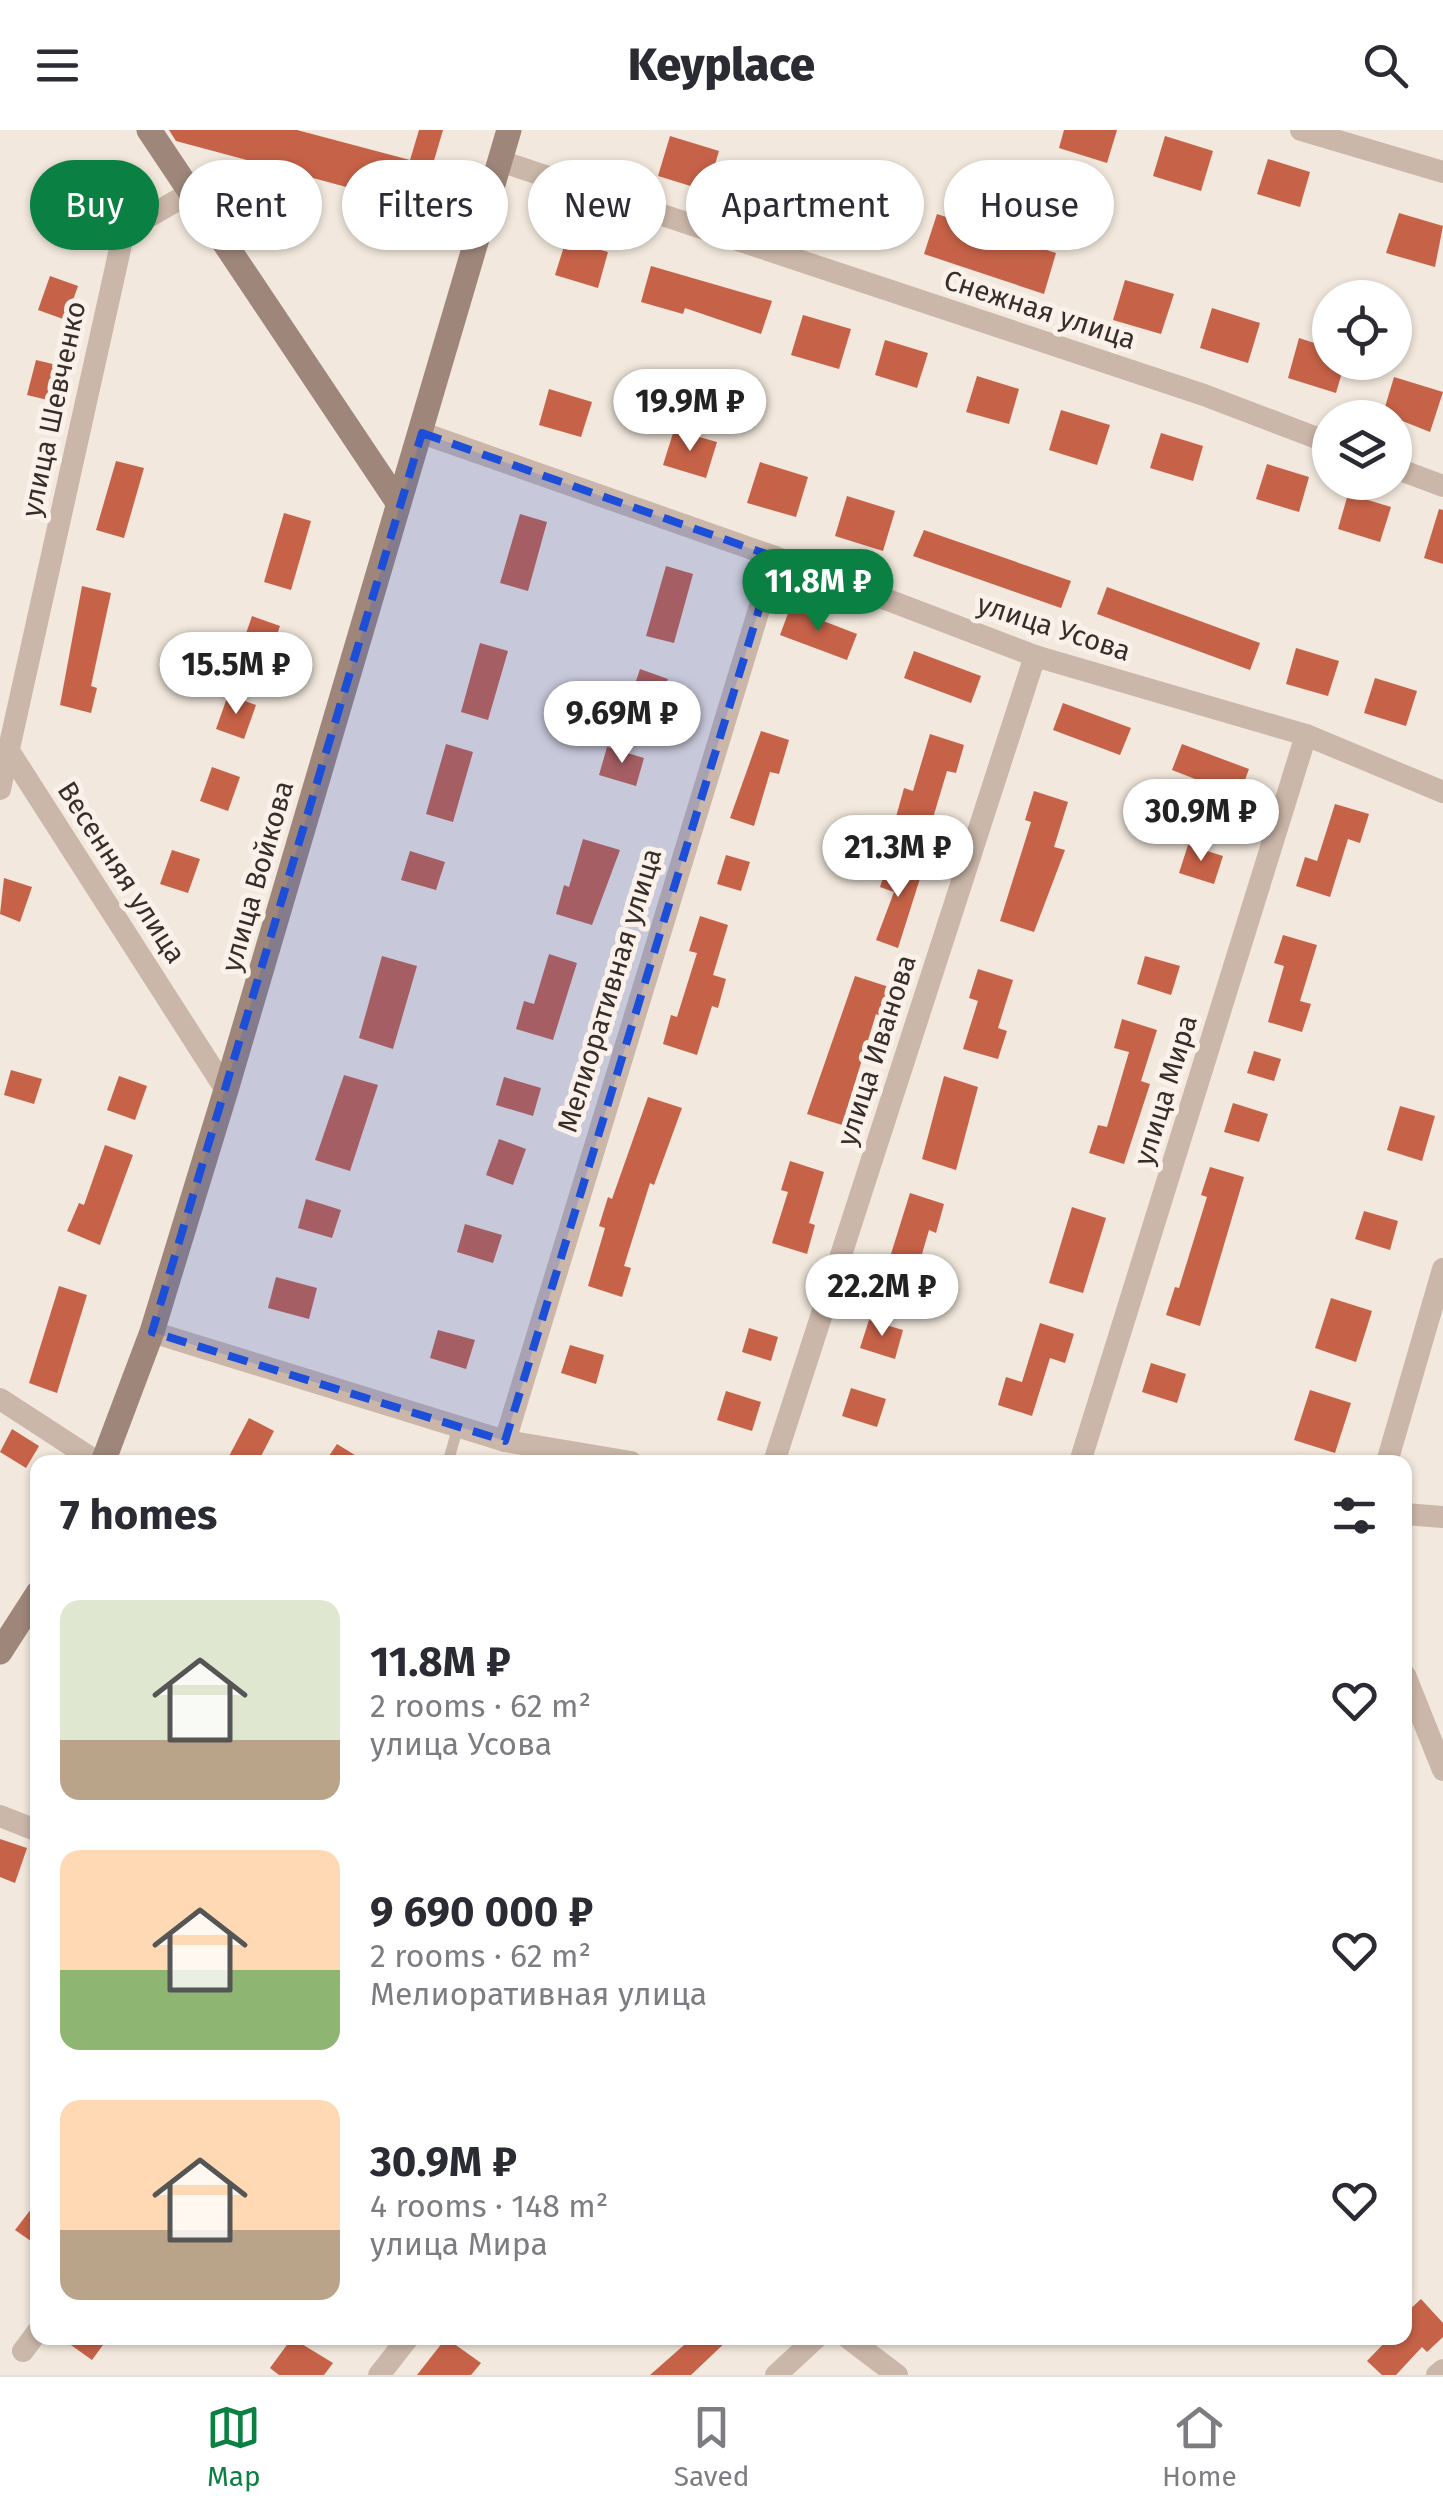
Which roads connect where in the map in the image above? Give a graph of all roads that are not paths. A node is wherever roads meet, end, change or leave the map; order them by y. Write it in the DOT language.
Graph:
graph roads {
  1 [pos="149,130"];
  2 [pos="509,130"];
  3 [pos="1300,130"];
  4 [pos="500,160"];
  5 [pos="508,164"];
  6 [pos="1443,172"];
  7 [pos="179,179"];
  8 [pos="179,199"];
  9 [pos="226,250"];
  10 [pos="474,250"];
  11 [pos="422,433"];
  12 [pos="1312,436"];
  13 [pos="1412,474"];
  14 [pos="1443,486"];
  15 [pos="396,502"];
  16 [pos="774,557"];
  17 [pos="1035,656"];
  18 [pos="1306,735"];
  19 [pos="6,746"];
  20 [pos="0,789"];
  21 [pos="1443,792"];
  22 [pos="226,1090"];
  23 [pos="1443,1269"];
  24 [pos="152,1332"];
  25 [pos="0,1399"];
  26 [pos="458,1426"];
  27 [pos="505,1441"];
  28 [pos="89,1455"];
  29 [pos="103,1455"];
  30 [pos="450,1455"];
  31 [pos="589,1455"];
  32 [pos="776,1455"];
  33 [pos="1082,1455"];
  34 [pos="1389,1455"];
  35 [pos="1412,1515"];
  36 [pos="1443,1517"];
  37 [pos="30,1605"];
  38 [pos="0,1652"];
  39 [pos="1412,1692"];
  40 [pos="1443,1770"];
  41 [pos="0,1816"];
  42 [pos="30,1828"];
  43 [pos="30,2341"];
  44 [pos="403,2345"];
  45 [pos="808,2345"];
  46 [pos="859,2345"];
  47 [pos="23,2350"];
  48 [pos="1443,2370"];
  49 [pos="379,2375"];
  50 [pos="776,2375"];
  51 [pos="897,2375"];
  52 [pos="1438,2375"];
  1 -- 7 [label="main road"];
  2 -- 4 [label="main road, улица Войкова"];
  3 -- 6 [label="street"];
  5 -- 12 [label="street, Снежная улица"];
  8 -- 19 [label="street, улица Шевченко"];
  9 -- 15 [label="main road"];
  10 -- 11 [label="main road, улица Войкова"];
  11 -- 15 [label="main road, улица Войкова"];
  11 -- 16 [label="street, улица Усова"];
  13 -- 14 [label="street"];
  15 -- 22 [label="main road, улица Войкова"];
  16 -- 17 [label="street, улица Усова"];
  16 -- 27 [label="street, Мелиоративная улица"];
  17 -- 18 [label="street, улица Усова"];
  17 -- 32 [label="street, улица Иванова"];
  18 -- 21 [label="street, улица Усова"];
  18 -- 33 [label="street, улица Мира"];
  19 -- 20 [label="street, улица Шевченко"];
  19 -- 22 [label="street, Весенняя улица"];
  22 -- 24 [label="main road, улица Войкова"];
  23 -- 34 [label="street"];
  24 -- 26 [label="street"];
  24 -- 29 [label="main road, улица Войкова"];
  25 -- 28 [label="street"];
  26 -- 27 [label="street"];
  26 -- 30 [label="lane"];
  27 -- 31 [label="street"];
  35 -- 36 [label="street"];
  37 -- 38 [label="main road"];
  39 -- 40 [label="street"];
  41 -- 42 [label="street"];
  43 -- 47 [label="street"];
  44 -- 49 [label="street"];
  45 -- 50 [label="street"];
  46 -- 51 [label="street"];
  48 -- 52 [label="street"];
}
